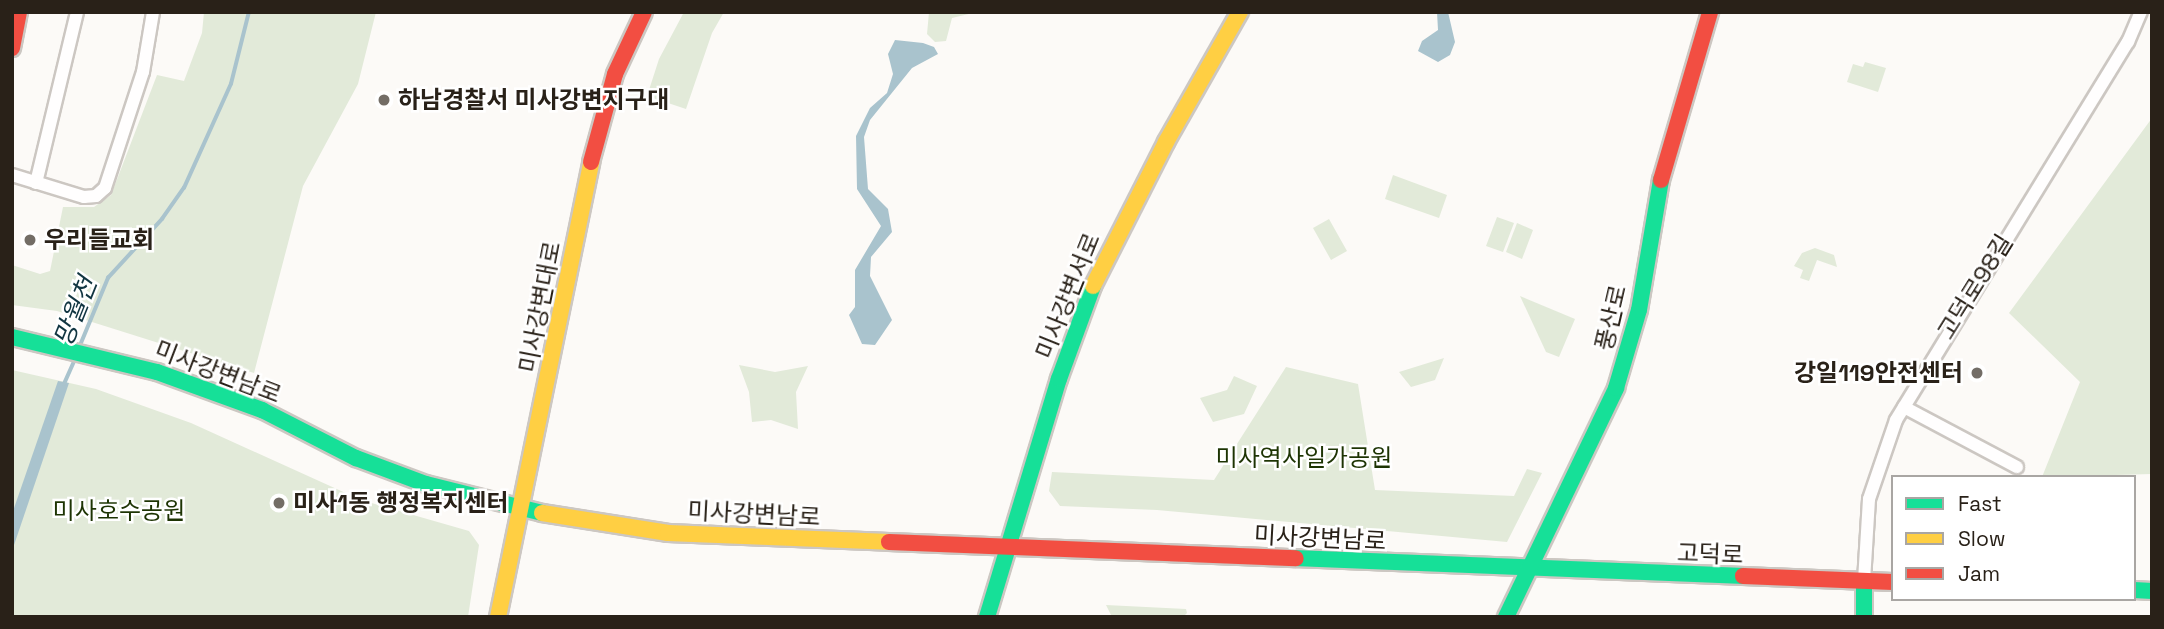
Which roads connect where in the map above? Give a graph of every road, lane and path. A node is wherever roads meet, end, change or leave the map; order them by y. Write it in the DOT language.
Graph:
graph roads {
  1 [pos="19,12"];
  2 [pos="77,12"];
  3 [pos="153,12"];
  4 [pos="644,12"];
  5 [pos="1240,12"];
  6 [pos="1710,12"];
  7 [pos="2141,12"];
  8 [pos="12,48"];
  9 [pos="12,176"];
  10 [pos="36,183"];
  11 [pos="12,337"];
  12 [pos="1904,407"];
  13 [pos="2017,467"];
  14 [pos="522,509"];
  15 [pos="1008,547"];
  16 [pos="1525,570"];
  17 [pos="1864,581"];
  18 [pos="1891,582"];
  19 [pos="498,617"];
  20 [pos="987,617"];
  21 [pos="1506,617"];
  22 [pos="1864,617"];
  1 -- 8 [label="main road"];
  2 -- 10 [label="street"];
  3 -- 10 [label="street"];
  4 -- 14 [label="main road, 미사강변대로"];
  5 -- 15 [label="main road, 미사강변서로"];
  6 -- 16 [label="main road, 풍산로"];
  7 -- 12 [label="street, 고덕로98길"];
  9 -- 10 [label="street"];
  11 -- 14 [label="main road, 미사강변남로"];
  12 -- 13 [label="street"];
  12 -- 17 [label="street, 고덕로98길"];
  14 -- 15 [label="main road, 미사강변남로"];
  14 -- 19 [label="main road, 미사강변대로"];
  15 -- 16 [label="main road, 미사강변남로"];
  15 -- 20 [label="main road, 미사강변서로"];
  16 -- 17 [label="main road, 고덕로"];
  16 -- 21 [label="main road, 풍산로"];
  17 -- 18 [label="main road, 고덕로"];
  17 -- 22 [label="main road"];
}
